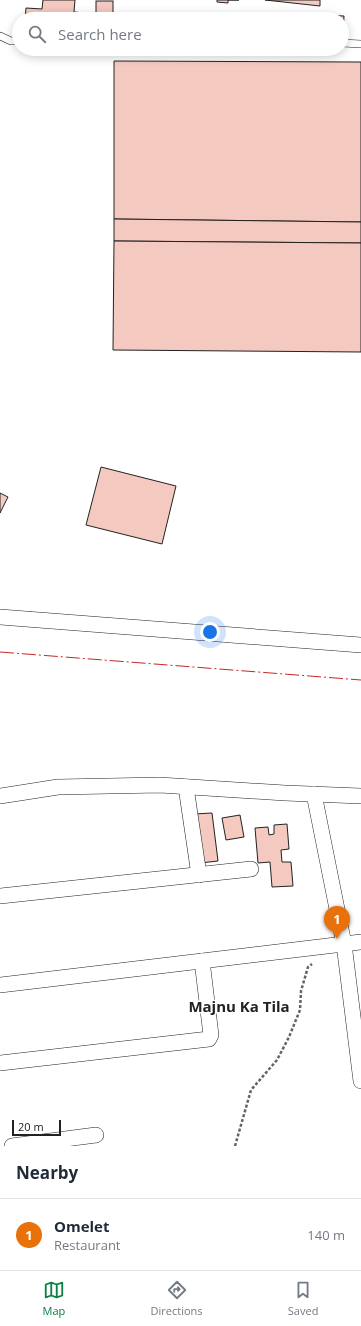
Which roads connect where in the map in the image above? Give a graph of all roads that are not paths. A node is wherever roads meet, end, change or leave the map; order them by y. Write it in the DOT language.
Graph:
graph roads {
  1 [pos="0,36"];
  2 [pos="12,41"];
  3 [pos="349,43"];
  4 [pos="361,44"];
  5 [pos="0,618"];
  6 [pos="361,645"];
  7 [pos="186,787"];
  8 [pos="314,794"];
  9 [pos="0,796"];
  10 [pos="361,796"];
  11 [pos="252,869"];
  12 [pos="199,875"];
  13 [pos="0,896"];
  14 [pos="361,942"];
  15 [pos="344,944"];
  16 [pos="202,961"];
  17 [pos="0,985"];
  18 [pos="0,1063"];
  19 [pos="361,1081"];
  20 [pos="96,1136"];
  21 [pos="12,1146"];
  1 -- 2 [label="lane"];
  3 -- 4 [label="lane"];
  5 -- 6 [label="street"];
  7 -- 8 [label="street"];
  7 -- 9 [label="street"];
  7 -- 12 [label="street"];
  8 -- 10 [label="street"];
  8 -- 15 [label="street"];
  11 -- 12 [label="street"];
  12 -- 13 [label="street"];
  14 -- 15 [label="street"];
  15 -- 16 [label="street"];
  15 -- 19 [label="street"];
  16 -- 17 [label="street"];
  16 -- 18 [label="street"];
  20 -- 21 [label="street"];
}
